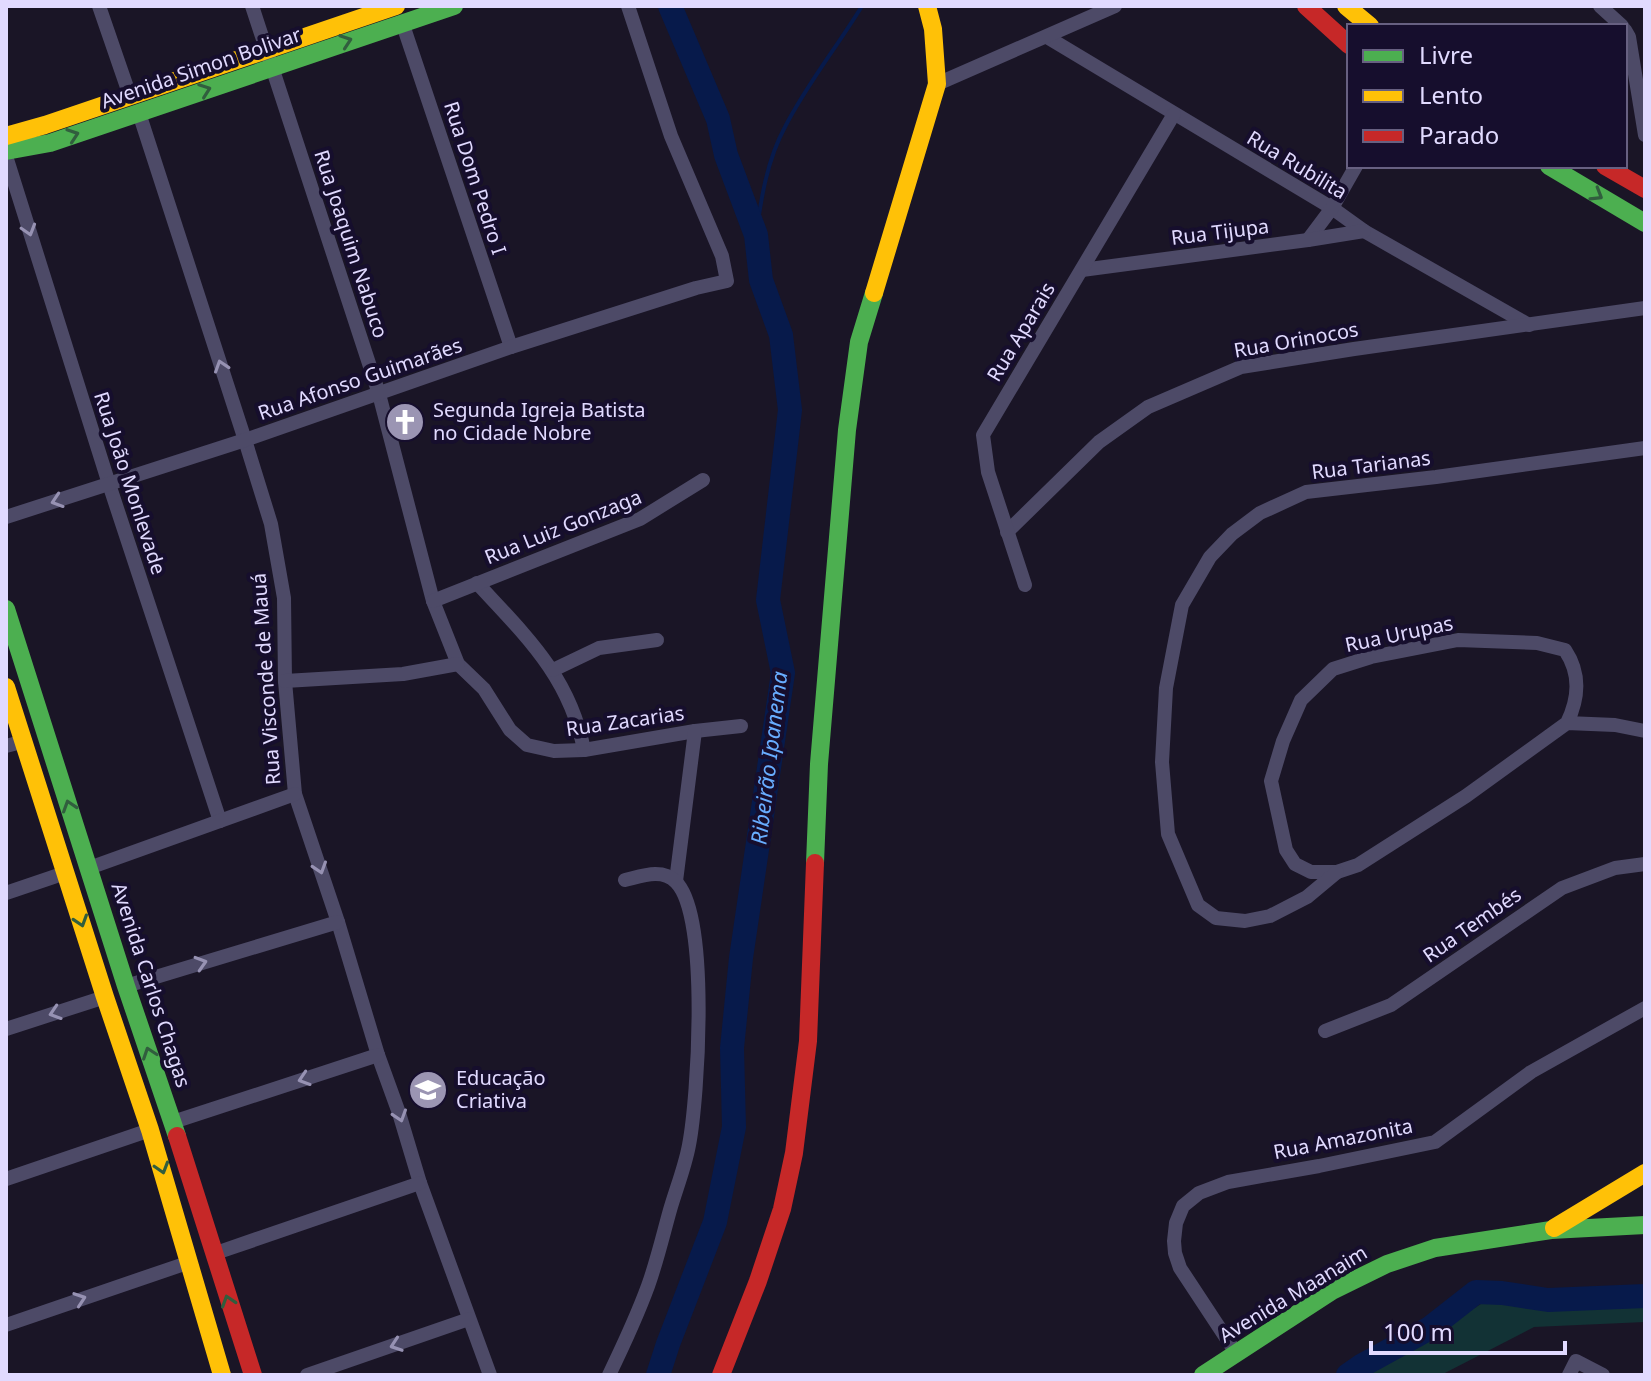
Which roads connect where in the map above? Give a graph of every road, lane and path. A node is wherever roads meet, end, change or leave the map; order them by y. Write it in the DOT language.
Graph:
graph roads {
  1 [pos="99,6"];
  2 [pos="252,6"];
  3 [pos="454,6"];
  4 [pos="628,6"];
  5 [pos="927,6"];
  6 [pos="1115,6"];
  7 [pos="1306,6"];
  8 [pos="1346,6"];
  9 [pos="1600,6"];
  10 [pos="399,14"];
  11 [pos="1368,24"];
  12 [pos="1620,24"];
  13 [pos="1627,33"];
  14 [pos="1047,37"];
  15 [pos="1347,43"];
  16 [pos="269,58"];
  17 [pos="937,84"];
  18 [pos="130,96"];
  19 [pos="139,113"];
  20 [pos="1174,114"];
  21 [pos="1645,135"];
  22 [pos="6,136"];
  23 [pos="6,154"];
  24 [pos="1355,168"];
  25 [pos="1552,168"];
  26 [pos="1608,168"];
  27 [pos="1645,189"];
  28 [pos="1332,208"];
  29 [pos="1645,223"];
  30 [pos="1364,231"];
  31 [pos="1308,240"];
  32 [pos="1082,270"];
  33 [pos="1645,308"];
  34 [pos="1529,325"];
  35 [pos="511,347"];
  36 [pos="379,394"];
  37 [pos="245,440"];
  38 [pos="1645,448"];
  39 [pos="703,480"];
  40 [pos="109,484"];
  41 [pos="6,517"];
  42 [pos="1007,532"];
  43 [pos="477,583"];
  44 [pos="1025,585"];
  45 [pos="433,601"];
  46 [pos="6,609"];
  47 [pos="657,640"];
  48 [pos="458,664"];
  49 [pos="553,670"];
  50 [pos="285,681"];
  51 [pos="6,687"];
  52 [pos="1567,723"];
  53 [pos="741,726"];
  54 [pos="695,731"];
  55 [pos="1645,731"];
  56 [pos="25,741"];
  57 [pos="6,746"];
  58 [pos="584,750"];
  59 [pos="295,794"];
  60 [pos="220,821"];
  61 [pos="1645,864"];
  62 [pos="89,868"];
  63 [pos="1337,872"];
  64 [pos="65,873"];
  65 [pos="625,880"];
  66 [pos="676,881"];
  67 [pos="6,893"];
  68 [pos="338,922"];
  69 [pos="126,986"];
  70 [pos="105,997"];
  71 [pos="1645,1008"];
  72 [pos="6,1029"];
  73 [pos="1325,1031"];
  74 [pos="378,1055"];
  75 [pos="173,1122"];
  76 [pos="150,1130"];
  77 [pos="1645,1173"];
  78 [pos="6,1179"];
  79 [pos="420,1183"];
  80 [pos="1645,1225"];
  81 [pos="1551,1230"];
  82 [pos="213,1254"];
  83 [pos="190,1262"];
  84 [pos="469,1319"];
  85 [pos="6,1325"];
  86 [pos="1236,1353"];
  87 [pos="1572,1368"];
  88 [pos="222,1375"];
  89 [pos="229,1375"];
  90 [pos="244,1375"];
  91 [pos="253,1375"];
  92 [pos="307,1375"];
  93 [pos="490,1375"];
  94 [pos="609,1375"];
  95 [pos="721,1375"];
  96 [pos="1203,1375"];
  97 [pos="1603,1375"];
  1 -- 18 [label="street"];
  2 -- 16 [label="street, Rua Joaquim Nabuco"];
  3 -- 10 [label="main road, Avenida Simon Bolivar"];
  4 -- 35 [label="street, Rua Afonso Guimarães"];
  5 -- 17 [label="main road"];
  6 -- 14 [label="street"];
  7 -- 15 [label="main road"];
  8 -- 11 [label="main road"];
  9 -- 12 [label="street"];
  10 -- 16 [label="main road, Avenida Simon Bolivar"];
  10 -- 35 [label="street, Rua Dom Pedro I"];
  13 -- 21 [label="street"];
  14 -- 17 [label="street"];
  14 -- 20 [label="street, Rua Rubilita"];
  16 -- 18 [label="main road, Avenida Simon Bolivar"];
  19 -- 16 [label="main road, Avenida Simon Bolivar, one-way"];
  16 -- 36 [label="street, Rua Joaquim Nabuco"];
  17 -- 95 [label="main road"];
  18 -- 22 [label="main road, Avenida Simon Bolivar"];
  23 -- 19 [label="main road, Avenida Simon Bolivar, one-way"];
  37 -- 19 [label="street, Rua Visconde de Mauá, one-way"];
  20 -- 28 [label="street, Rua Rubilita"];
  20 -- 32 [label="street, Rua Aparais"];
  23 -- 40 [label="street, Rua João Monlevade, one-way"];
  24 -- 28 [label="street"];
  25 -- 29 [label="main road, one-way"];
  26 -- 27 [label="main road"];
  28 -- 30 [label="street, Rua Rubilita"];
  28 -- 31 [label="street"];
  30 -- 31 [label="street, Rua Tijupa"];
  30 -- 34 [label="street, Rua Rubilita"];
  31 -- 32 [label="street, Rua Tijupa"];
  32 -- 42 [label="street, Rua Aparais"];
  33 -- 34 [label="street, Rua Orinocos"];
  34 -- 42 [label="street, Rua Orinocos"];
  35 -- 36 [label="street, Rua Afonso Guimarães"];
  36 -- 37 [label="street, Rua Afonso Guimarães"];
  36 -- 45 [label="street, Rua Joaquim Nabuco"];
  37 -- 40 [label="street, Rua Afonso Guimarães"];
  37 -- 50 [label="street, Rua Visconde de Mauá"];
  38 -- 63 [label="street, Rua Tarianas"];
  39 -- 43 [label="street, Rua Luiz Gonzaga"];
  40 -- 41 [label="street, Rua Afonso Guimarães, one-way"];
  40 -- 60 [label="street, Rua João Monlevade"];
  42 -- 44 [label="street, Rua Aparais"];
  43 -- 45 [label="street, Rua Luiz Gonzaga"];
  43 -- 49 [label="street"];
  45 -- 48 [label="street, Rua Joaquim Nabuco"];
  62 -- 46 [label="main road, Avenida Carlos Chagas, one-way"];
  47 -- 49 [label="street"];
  48 -- 50 [label="street"];
  48 -- 58 [label="street, Rua Zacarias"];
  49 -- 58 [label="street"];
  50 -- 59 [label="street, Rua Visconde de Mauá"];
  51 -- 56 [label="main road"];
  52 -- 55 [label="street"];
  52 -- 63 [label="street, Rua Tarianas"];
  52 -- 63 [label="street, Rua Urupas"];
  53 -- 54 [label="street, Rua Zacarias"];
  54 -- 58 [label="street, Rua Zacarias"];
  54 -- 66 [label="street"];
  56 -- 57 [label="street"];
  56 -- 64 [label="main road"];
  59 -- 60 [label="street"];
  59 -- 68 [label="street, Rua Visconde de Mauá, one-way"];
  60 -- 62 [label="street"];
  61 -- 73 [label="street, Rua Tembés"];
  62 -- 69 [label="main road, Avenida Carlos Chagas"];
  64 -- 67 [label="street"];
  64 -- 70 [label="main road, one-way"];
  65 -- 66 [label="street"];
  66 -- 94 [label="street"];
  69 -- 68 [label="street, one-way"];
  68 -- 74 [label="street, Rua Visconde de Mauá"];
  75 -- 69 [label="main road, Avenida Carlos Chagas, one-way"];
  70 -- 72 [label="street, one-way"];
  70 -- 76 [label="main road"];
  71 -- 86 [label="street, Rua Amazonita"];
  74 -- 75 [label="street, one-way"];
  74 -- 79 [label="street, Rua Visconde de Mauá, one-way"];
  75 -- 82 [label="main road, Avenida Carlos Chagas"];
  76 -- 78 [label="street"];
  76 -- 83 [label="main road, one-way"];
  77 -- 81 [label="main road"];
  79 -- 82 [label="street"];
  79 -- 84 [label="street, Rua Visconde de Mauá"];
  80 -- 81 [label="main road, Avenida Maanaim"];
  81 -- 86 [label="main road, Avenida Maanaim"];
  91 -- 82 [label="main road, Avenida Carlos Chagas, one-way"];
  85 -- 83 [label="street, one-way"];
  83 -- 88 [label="main road"];
  84 -- 92 [label="street, one-way"];
  84 -- 93 [label="street, Rua Visconde de Mauá"];
  86 -- 96 [label="main road, Avenida Maanaim"];
  87 -- 97 [label="street"];
  89 -- 90 [label="main road"];
}
